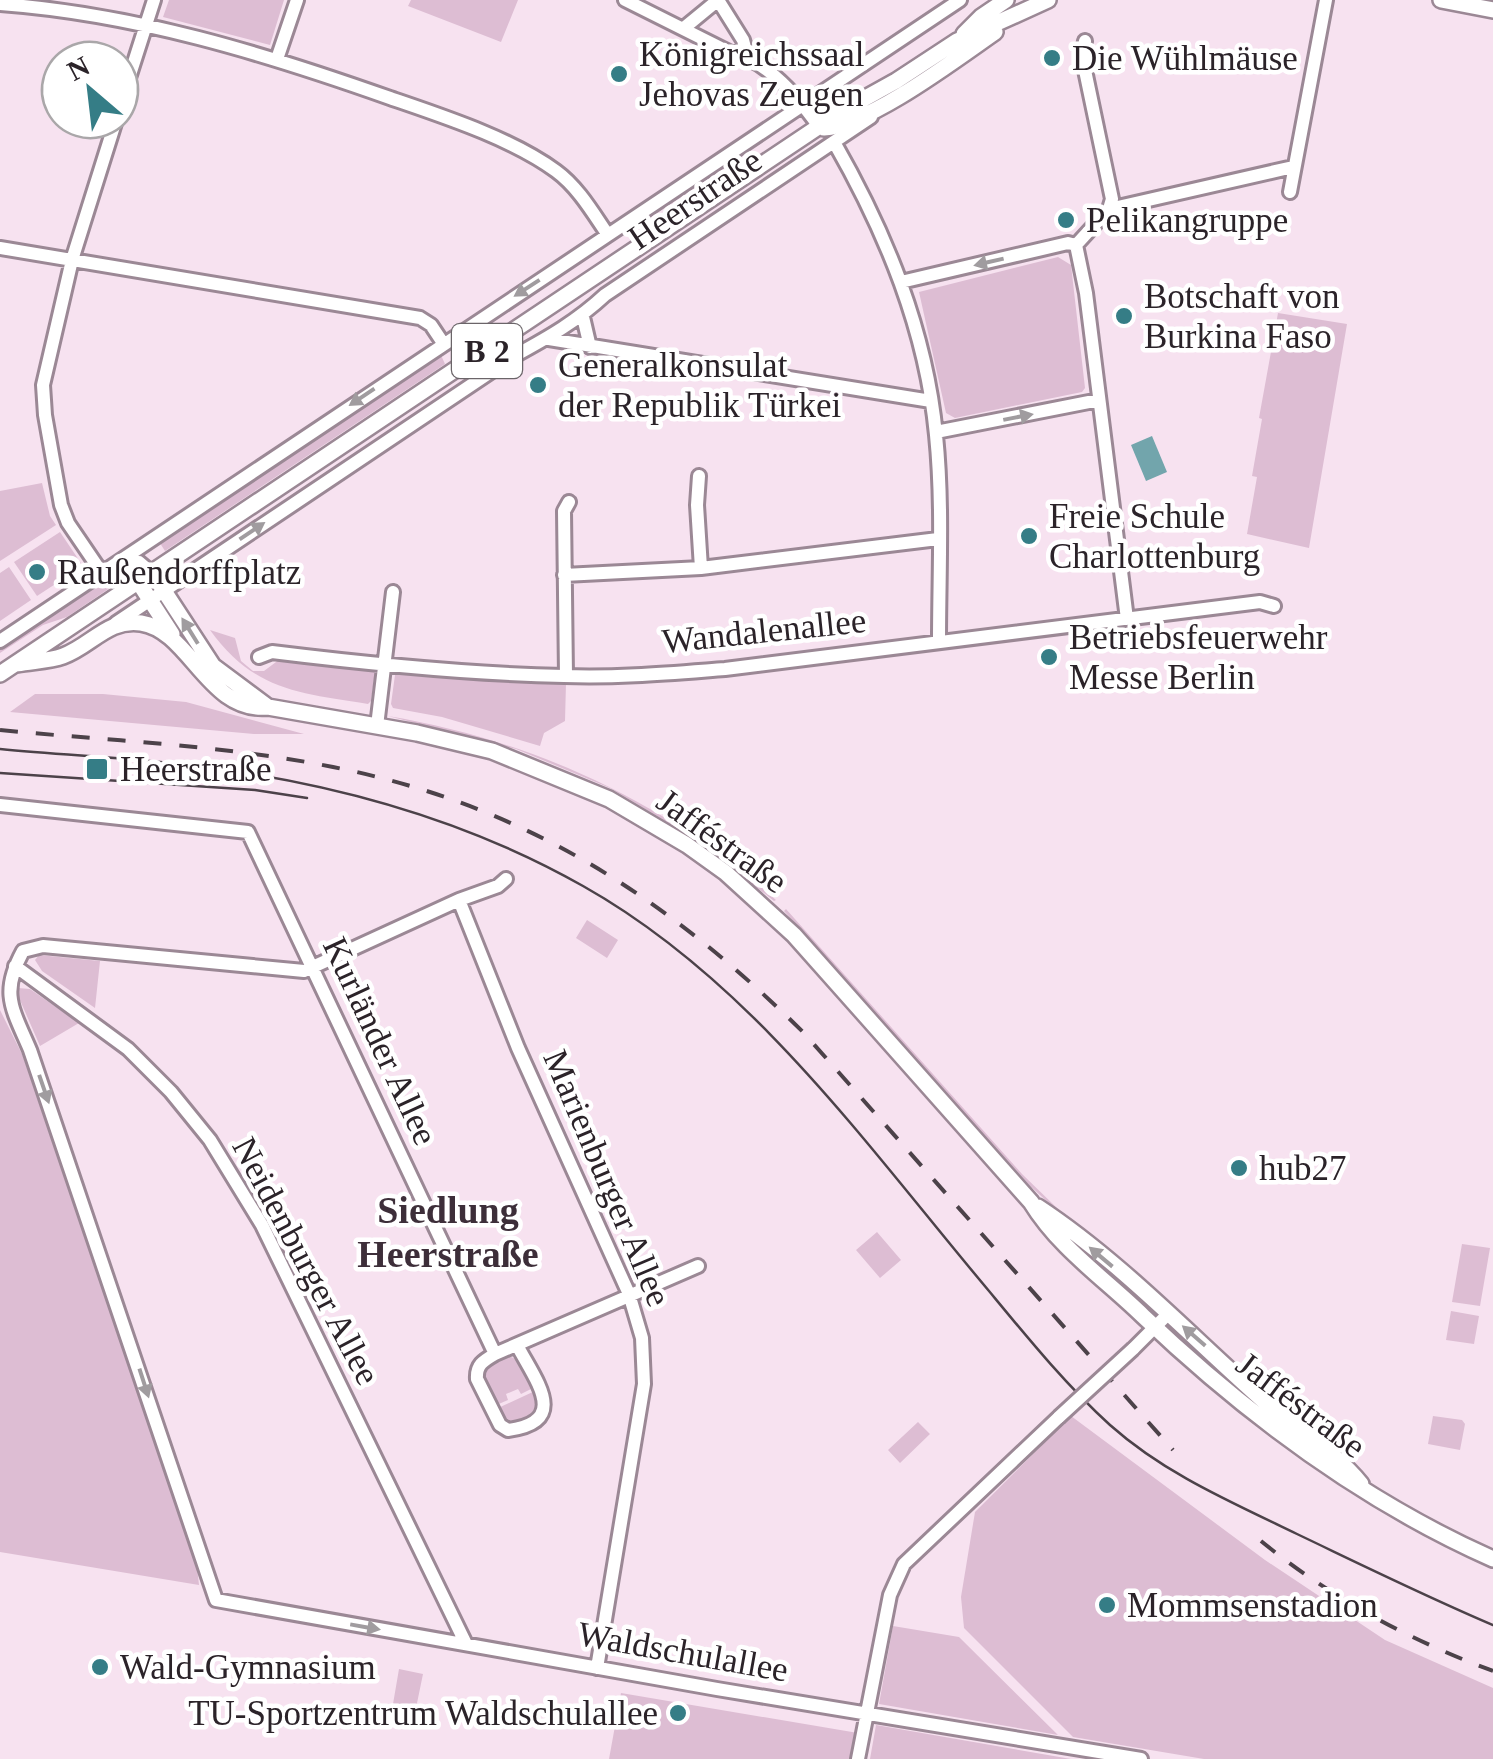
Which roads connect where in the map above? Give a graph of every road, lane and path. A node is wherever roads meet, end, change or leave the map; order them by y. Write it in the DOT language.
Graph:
graph roads {
  1 [pos="154,0"];
  2 [pos="297,0"];
  3 [pos="626,0"];
  4 [pos="960,0"];
  5 [pos="1006,0"];
  6 [pos="1048,0"];
  7 [pos="1326,0"];
  8 [pos="1441,0"];
  9 [pos="0,4"];
  10 [pos="1493,10"];
  11 [pos="1023,12"];
  12 [pos="146,24"];
  13 [pos="684,28"];
  14 [pos="958,41"];
  15 [pos="1085,41"];
  16 [pos="140,43"];
  17 [pos="747,56"];
  18 [pos="277,59"];
  19 [pos="900,96"];
  20 [pos="804,104"];
  21 [pos="820,128"];
  22 [pos="110,140"];
  23 [pos="834,142"];
  24 [pos="1293,167"];
  25 [pos="1290,192"];
  26 [pos="1110,209"];
  27 [pos="608,235"];
  28 [pos="1076,245"];
  29 [pos="0,248"];
  30 [pos="72,260"];
  31 [pos="901,282"];
  32 [pos="583,317"];
  33 [pos="549,339"];
  34 [pos="443,343"];
  35 [pos="590,347"];
  36 [pos="1100,400"];
  37 [pos="930,401"];
  38 [pos="936,432"];
  39 [pos="699,476"];
  40 [pos="569,502"];
  41 [pos="938,539"];
  42 [pos="117,563"];
  43 [pos="701,568"];
  44 [pos="102,572"];
  45 [pos="564,575"];
  46 [pos="146,578"];
  47 [pos="393,592"];
  48 [pos="157,595"];
  49 [pos="1274,606"];
  50 [pos="1126,619"];
  51 [pos="110,627"];
  52 [pos="0,641"];
  53 [pos="939,642"];
  54 [pos="182,650"];
  55 [pos="259,657"];
  56 [pos="17,664"];
  57 [pos="384,667"];
  58 [pos="0,674"];
  59 [pos="566,676"];
  60 [pos="268,707"];
  61 [pos="377,726"];
  62 [pos="0,806"];
  63 [pos="506,880"];
  64 [pos="459,900"];
  65 [pos="313,968"];
  66 [pos="8,972"];
  67 [pos="1032,1202"];
  68 [pos="698,1266"];
  69 [pos="628,1294"];
  70 [pos="1168,1314"];
  71 [pos="1155,1327"];
  72 [pos="517,1345"];
  73 [pos="495,1354"];
  74 [pos="1364,1487"];
  75 [pos="1493,1558"];
  76 [pos="466,1644"];
  77 [pos="597,1668"];
  78 [pos="868,1713"];
  79 [pos="858,1759"];
  80 [pos="1141,1759"];
  1 -- 12 [label="street"];
  2 -- 18 [label="street"];
  3 -- 13 [label="street"];
  4 -- 20 [label="street, Heerstraße"];
  5 -- 14 [label="main road, Heerstraße / B 2"];
  6 -- 11 [label="main road, Heerstraße / B 2"];
  7 -- 24 [label="street"];
  8 -- 10 [label="main road"];
  9 -- 12 [label="street"];
  11 -- 14 [label="main road, Heerstraße / B 2"];
  11 -- 19 [label="main road, Heerstraße / B 2"];
  12 -- 16 [label="street"];
  12 -- 18 [label="street"];
  13 -- 17 [label="street"];
  13 -- 17 [label="street"];
  14 -- 21 [label="main road, Heerstraße / B 2"];
  15 -- 26 [label="street"];
  17 -- 20 [label="street"];
  18 -- 27 [label="street"];
  19 -- 21 [label="main road, Heerstraße / B 2"];
  19 -- 23 [label="street, Heerstraße"];
  20 -- 21 [label="street"];
  20 -- 27 [label="street, Heerstraße"];
  21 -- 46 [label="main road, Heerstraße / B 2"];
  22 -- 30 [label="street"];
  23 -- 31 [label="street"];
  23 -- 32 [label="street, Heerstraße"];
  24 -- 25 [label="street"];
  24 -- 26 [label="street"];
  26 -- 28 [label="street"];
  27 -- 34 [label="street, Heerstraße, one-way"];
  28 -- 31 [label="street, one-way"];
  28 -- 36 [label="street"];
  29 -- 30 [label="street"];
  30 -- 34 [label="street"];
  30 -- 44 [label="street"];
  31 -- 37 [label="street"];
  32 -- 33 [label="street, Heerstraße"];
  32 -- 35 [label="street"];
  33 -- 35 [label="street"];
  48 -- 33 [label="street, Heerstraße, one-way"];
  34 -- 42 [label="street, Heerstraße, one-way"];
  35 -- 37 [label="street"];
  38 -- 36 [label="street, one-way"];
  36 -- 50 [label="street"];
  37 -- 38 [label="street"];
  38 -- 41 [label="street"];
  39 -- 43 [label="street"];
  40 -- 45 [label="street"];
  41 -- 43 [label="street"];
  41 -- 53 [label="street"];
  42 -- 44 [label="street, Heerstraße"];
  42 -- 46 [label="street"];
  43 -- 45 [label="street"];
  44 -- 52 [label="street, Heerstraße"];
  45 -- 59 [label="street"];
  46 -- 48 [label="main road, Jafféstraße"];
  46 -- 56 [label="main road, Heerstraße / B 2"];
  47 -- 57 [label="street"];
  48 -- 51 [label="street, Heerstraße"];
  48 -- 54 [label="main road, Jafféstraße"];
  60 -- 48 [label="main road, Jafféstraße, one-way"];
  49 -- 50 [label="street, Wandalenallee"];
  50 -- 53 [label="street, Wandalenallee"];
  51 -- 54 [label="main road, Jafféstraße"];
  51 -- 56 [label="main road, Heerstraße"];
  53 -- 59 [label="street, Wandalenallee"];
  54 -- 60 [label="main road, Jafféstraße"];
  55 -- 57 [label="street, Wandalenallee"];
  56 -- 58 [label="main road, Heerstraße / B 2"];
  57 -- 59 [label="street, Wandalenallee"];
  57 -- 61 [label="street"];
  60 -- 61 [label="main road, Jafféstraße"];
  61 -- 67 [label="main road, Jafféstraße"];
  62 -- 65 [label="street, Kurländer Allee"];
  63 -- 64 [label="street"];
  64 -- 65 [label="street"];
  64 -- 69 [label="street, Marienburger Allee"];
  65 -- 66 [label="street"];
  65 -- 73 [label="street, Kurländer Allee"];
  66 -- 76 [label="street, Neidenburger Allee"];
  66 -- 76 [label="street, Waldschulallee, one-way"];
  70 -- 67 [label="main road, Jafféstraße, one-way"];
  67 -- 71 [label="main road, Jafféstraße"];
  68 -- 69 [label="street"];
  69 -- 72 [label="street"];
  69 -- 77 [label="street, Marienburger Allee"];
  70 -- 71 [label="street"];
  74 -- 70 [label="main road, Jafféstraße, one-way"];
  71 -- 74 [label="main road, Jafféstraße"];
  71 -- 78 [label="street, bridge"];
  72 -- 73 [label="street"];
  72 -- 73 [label="street"];
  74 -- 75 [label="main road, Jafféstraße"];
  76 -- 77 [label="street, Waldschulallee"];
  77 -- 78 [label="street, Waldschulallee"];
  78 -- 79 [label="street"];
  78 -- 80 [label="street, Waldschulallee"];
}
